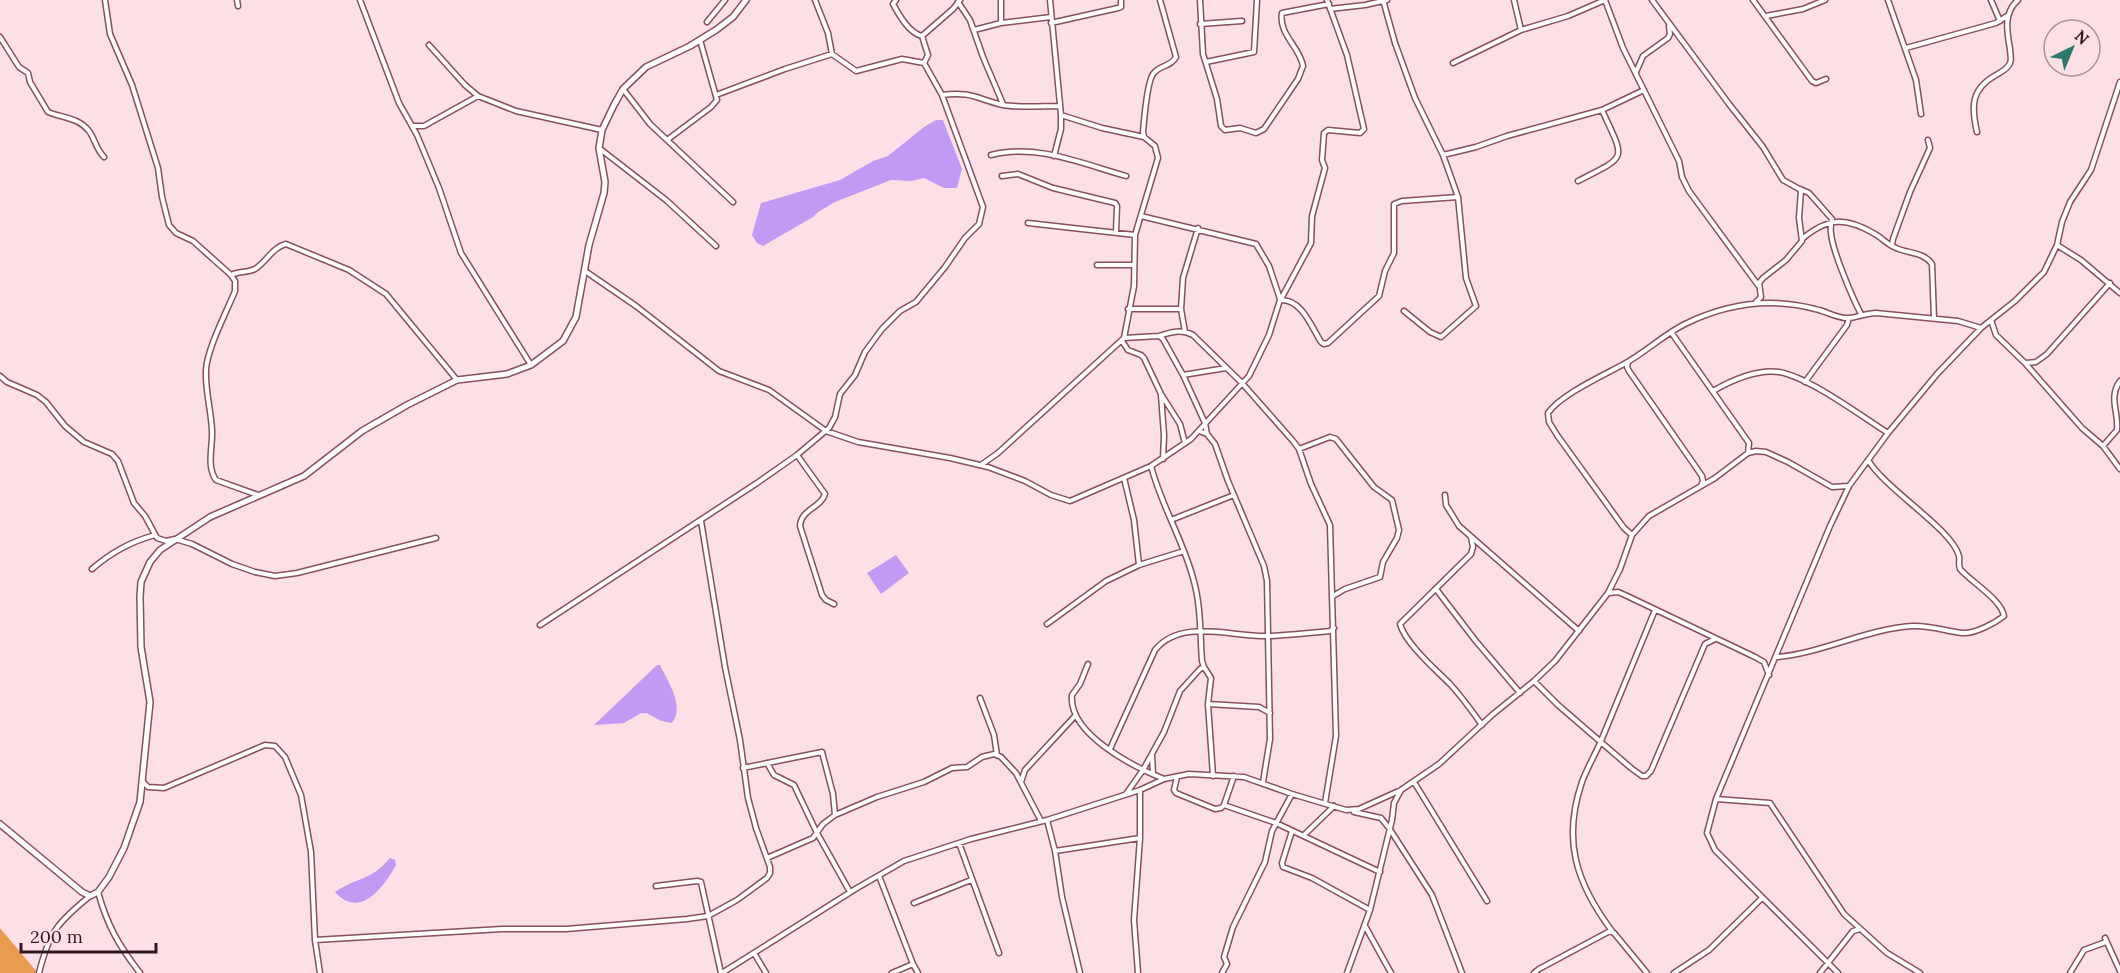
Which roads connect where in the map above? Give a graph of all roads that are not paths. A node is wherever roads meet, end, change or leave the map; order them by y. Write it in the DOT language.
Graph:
graph roads {
  1 [pos="105,0"];
  2 [pos="237,0"];
  3 [pos="360,0"];
  4 [pos="726,0"];
  5 [pos="746,0"];
  6 [pos="815,0"];
  7 [pos="896,0"];
  8 [pos="1001,0"];
  9 [pos="1050,0"];
  10 [pos="1121,0"];
  11 [pos="1160,0"];
  12 [pos="1200,0"];
  13 [pos="1257,0"];
  14 [pos="1385,0"];
  15 [pos="1514,0"];
  16 [pos="1587,0"];
  17 [pos="1605,0"];
  18 [pos="1652,0"];
  19 [pos="1753,0"];
  20 [pos="1825,0"];
  21 [pos="1888,0"];
  22 [pos="1991,0"];
  23 [pos="2018,0"];
  24 [pos="958,1"];
  25 [pos="1329,4"];
  26 [pos="238,6"];
  27 [pos="1589,6"];
  28 [pos="1766,16"];
  29 [pos="2008,16"];
  30 [pos="1051,20"];
  31 [pos="1242,21"];
  32 [pos="2000,21"];
  33 [pos="707,22"];
  34 [pos="1001,23"];
  35 [pos="1200,24"];
  36 [pos="1669,25"];
  37 [pos="974,30"];
  38 [pos="1521,30"];
  39 [pos="922,36"];
  40 [pos="0,37"];
  41 [pos="700,40"];
  42 [pos="429,45"];
  43 [pos="1906,48"];
  44 [pos="832,54"];
  45 [pos="1206,62"];
  46 [pos="924,63"];
  47 [pos="1453,63"];
  48 [pos="1636,72"];
  49 [pos="1826,79"];
  50 [pos="2120,82"];
  51 [pos="623,89"];
  52 [pos="1644,90"];
  53 [pos="716,95"];
  54 [pos="942,95"];
  55 [pos="478,96"];
  56 [pos="1004,105"];
  57 [pos="1060,106"];
  58 [pos="1602,110"];
  59 [pos="1921,114"];
  60 [pos="1061,115"];
  61 [pos="412,126"];
  62 [pos="602,130"];
  63 [pos="1977,132"];
  64 [pos="1144,137"];
  65 [pos="667,140"];
  66 [pos="1928,140"];
  67 [pos="599,148"];
  68 [pos="991,155"];
  69 [pos="1443,155"];
  70 [pos="1054,156"];
  71 [pos="104,157"];
  72 [pos="1002,176"];
  73 [pos="1126,176"];
  74 [pos="1578,181"];
  75 [pos="1800,189"];
  76 [pos="1458,197"];
  77 [pos="733,202"];
  78 [pos="1141,216"];
  79 [pos="1832,222"];
  80 [pos="1028,223"];
  81 [pos="1198,228"];
  82 [pos="1116,232"];
  83 [pos="1135,235"];
  84 [pos="1802,239"];
  85 [pos="2057,245"];
  86 [pos="717,246"];
  87 [pos="1892,246"];
  88 [pos="1097,265"];
  89 [pos="1134,265"];
  90 [pos="584,271"];
  91 [pos="231,275"];
  92 [pos="2110,283"];
  93 [pos="1758,285"];
  94 [pos="2120,293"];
  95 [pos="1280,300"];
  96 [pos="1756,303"];
  97 [pos="1128,309"];
  98 [pos="1181,309"];
  99 [pos="1404,311"];
  100 [pos="1861,314"];
  101 [pos="1849,318"];
  102 [pos="1934,318"];
  103 [pos="1991,320"];
  104 [pos="1981,328"];
  105 [pos="1185,332"];
  106 [pos="1671,332"];
  107 [pos="1159,336"];
  108 [pos="1123,340"];
  109 [pos="1629,362"];
  110 [pos="2025,363"];
  111 [pos="531,365"];
  112 [pos="1226,368"];
  113 [pos="1183,375"];
  114 [pos="0,376"];
  115 [pos="457,380"];
  116 [pos="2120,381"];
  117 [pos="1805,382"];
  118 [pos="1242,383"];
  119 [pos="1713,391"];
  120 [pos="1161,394"];
  121 [pos="1205,423"];
  122 [pos="826,431"];
  123 [pos="1199,431"];
  124 [pos="1888,433"];
  125 [pos="1207,434"];
  126 [pos="1185,443"];
  127 [pos="2103,446"];
  128 [pos="1299,449"];
  129 [pos="1748,453"];
  130 [pos="797,455"];
  131 [pos="1163,460"];
  132 [pos="1868,460"];
  133 [pos="980,465"];
  134 [pos="1151,466"];
  135 [pos="2120,469"];
  136 [pos="1124,478"];
  137 [pos="1701,486"];
  138 [pos="1849,486"];
  139 [pos="259,495"];
  140 [pos="1234,495"];
  141 [pos="1445,495"];
  142 [pos="1171,520"];
  143 [pos="701,521"];
  144 [pos="155,535"];
  145 [pos="1632,535"];
  146 [pos="1471,537"];
  147 [pos="436,538"];
  148 [pos="175,539"];
  149 [pos="1184,551"];
  150 [pos="1139,565"];
  151 [pos="92,569"];
  152 [pos="1613,584"];
  153 [pos="1436,589"];
  154 [pos="1618,592"];
  155 [pos="1608,593"];
  156 [pos="1333,596"];
  157 [pos="834,604"];
  158 [pos="1656,610"];
  159 [pos="1047,624"];
  160 [pos="540,625"];
  161 [pos="1334,628"];
  162 [pos="1579,631"];
  163 [pos="1199,632"];
  164 [pos="1269,636"];
  165 [pos="1715,639"];
  166 [pos="1776,659"];
  167 [pos="1764,662"];
  168 [pos="1088,664"];
  169 [pos="1204,667"];
  170 [pos="1769,675"];
  171 [pos="1534,681"];
  172 [pos="1520,693"];
  173 [pos="980,698"];
  174 [pos="1208,704"];
  175 [pos="1270,713"];
  176 [pos="1075,716"];
  177 [pos="1482,725"];
  178 [pos="1600,741"];
  179 [pos="1110,749"];
  180 [pos="1152,754"];
  181 [pos="997,755"];
  182 [pos="767,763"];
  183 [pos="743,768"];
  184 [pos="1143,770"];
  185 [pos="1153,774"];
  186 [pos="1213,776"];
  187 [pos="1234,776"];
  188 [pos="1177,777"];
  189 [pos="1164,779"];
  190 [pos="142,781"];
  191 [pos="1021,782"];
  192 [pos="1263,782"];
  193 [pos="1414,782"];
  194 [pos="1140,790"];
  195 [pos="1401,790"];
  196 [pos="1125,794"];
  197 [pos="1292,795"];
  198 [pos="1716,799"];
  199 [pos="1325,803"];
  200 [pos="1224,805"];
  201 [pos="1334,806"];
  202 [pos="1351,811"];
  203 [pos="835,815"];
  204 [pos="1047,820"];
  205 [pos="1041,821"];
  206 [pos="1276,823"];
  207 [pos="0,824"];
  208 [pos="1389,828"];
  209 [pos="1292,831"];
  210 [pos="818,833"];
  211 [pos="1304,835"];
  212 [pos="1140,838"];
  213 [pos="958,843"];
  214 [pos="1055,851"];
  215 [pos="767,858"];
  216 [pos="1380,872"];
  217 [pos="879,876"];
  218 [pos="971,880"];
  219 [pos="656,886"];
  220 [pos="98,892"];
  221 [pos="850,892"];
  222 [pos="90,896"];
  223 [pos="1762,898"];
  224 [pos="1487,901"];
  225 [pos="914,903"];
  226 [pos="1370,910"];
  227 [pos="708,915"];
  228 [pos="1364,925"];
  229 [pos="1860,929"];
  230 [pos="1612,931"];
  231 [pos="315,940"];
  232 [pos="754,953"];
  233 [pos="999,953"];
  234 [pos="913,964"];
  235 [pos="1829,964"];
  236 [pos="2120,971"];
  237 [pos="39,973"];
  238 [pos="140,973"];
  239 [pos="320,973"];
  240 [pos="721,973"];
  241 [pos="766,973"];
  242 [pos="892,973"];
  243 [pos="918,973"];
  244 [pos="1080,973"];
  245 [pos="1138,973"];
  246 [pos="1222,973"];
  247 [pos="1347,973"];
  248 [pos="1391,973"];
  249 [pos="1462,973"];
  250 [pos="1534,973"];
  251 [pos="1647,973"];
  252 [pos="1674,973"];
  253 [pos="1820,973"];
  254 [pos="1838,973"];
  255 [pos="1920,973"];
  256 [pos="2070,973"];
  1 -- 91 [label="street"];
  2 -- 26 [label="street"];
  3 -- 61 [label="street"];
  4 -- 33 [label="street"];
  5 -- 41 [label="street"];
  6 -- 44 [label="street"];
  7 -- 39 [label="street"];
  8 -- 34 [label="street"];
  9 -- 30 [label="street"];
  10 -- 30 [label="street"];
  11 -- 64 [label="street"];
  12 -- 35 [label="street"];
  13 -- 45 [label="street"];
  14 -- 25 [label="street"];
  14 -- 69 [label="street"];
  15 -- 38 [label="street"];
  16 -- 27 [label="street"];
  17 -- 27 [label="street"];
  17 -- 48 [label="street"];
  18 -- 36 [label="street"];
  19 -- 28 [label="street"];
  20 -- 28 [label="street"];
  21 -- 43 [label="street"];
  22 -- 32 [label="street"];
  23 -- 29 [label="street"];
  24 -- 37 [label="street"];
  24 -- 39 [label="street"];
  25 -- 45 [label="street"];
  25 -- 95 [label="street"];
  27 -- 38 [label="street"];
  28 -- 49 [label="street"];
  29 -- 32 [label="street"];
  29 -- 63 [label="street"];
  30 -- 34 [label="street"];
  30 -- 57 [label="street"];
  31 -- 35 [label="street"];
  32 -- 43 [label="street"];
  34 -- 37 [label="street"];
  35 -- 45 [label="street"];
  36 -- 48 [label="street"];
  36 -- 75 [label="street"];
  37 -- 56 [label="street"];
  38 -- 47 [label="street"];
  39 -- 46 [label="street"];
  40 -- 71 [label="street"];
  41 -- 51 [label="street"];
  41 -- 53 [label="street"];
  42 -- 55 [label="street"];
  43 -- 59 [label="street"];
  44 -- 46 [label="street"];
  44 -- 53 [label="street"];
  46 -- 54 [label="street"];
  48 -- 52 [label="street"];
  50 -- 85 [label="street"];
  51 -- 62 [label="street"];
  51 -- 65 [label="street"];
  52 -- 58 [label="street"];
  52 -- 93 [label="street"];
  53 -- 65 [label="street"];
  54 -- 56 [label="street"];
  54 -- 122 [label="street"];
  55 -- 61 [label="street"];
  55 -- 62 [label="street"];
  56 -- 57 [label="street"];
  57 -- 60 [label="street"];
  58 -- 69 [label="street"];
  58 -- 74 [label="street"];
  60 -- 64 [label="street"];
  60 -- 70 [label="street"];
  61 -- 111 [label="street"];
  62 -- 67 [label="street"];
  64 -- 78 [label="street"];
  65 -- 77 [label="street"];
  66 -- 87 [label="street"];
  67 -- 86 [label="street"];
  67 -- 90 [label="street"];
  68 -- 70 [label="street"];
  69 -- 76 [label="street"];
  70 -- 73 [label="street"];
  72 -- 82 [label="street"];
  75 -- 79 [label="street"];
  75 -- 84 [label="street"];
  76 -- 95 [label="street"];
  76 -- 99 [label="street"];
  78 -- 81 [label="street"];
  78 -- 83 [label="street"];
  79 -- 84 [label="street"];
  79 -- 87 [label="street"];
  79 -- 100 [label="street"];
  80 -- 82 [label="street"];
  81 -- 95 [label="street"];
  81 -- 98 [label="street"];
  82 -- 83 [label="street"];
  83 -- 89 [label="street"];
  84 -- 93 [label="street"];
  85 -- 92 [label="street"];
  85 -- 103 [label="street"];
  87 -- 102 [label="street"];
  88 -- 89 [label="street"];
  89 -- 97 [label="street"];
  90 -- 111 [label="street"];
  90 -- 122 [label="street"];
  91 -- 115 [label="street"];
  91 -- 139 [label="street"];
  92 -- 94 [label="street"];
  92 -- 110 [label="street"];
  93 -- 96 [label="street"];
  95 -- 118 [label="street"];
  96 -- 101 [label="street"];
  96 -- 106 [label="street"];
  97 -- 98 [label="street"];
  97 -- 108 [label="street"];
  98 -- 105 [label="street"];
  100 -- 101 [label="street"];
  100 -- 102 [label="street"];
  101 -- 117 [label="street"];
  102 -- 104 [label="street"];
  103 -- 104 [label="street"];
  103 -- 110 [label="street"];
  104 -- 124 [label="street"];
  105 -- 107 [label="street"];
  105 -- 112 [label="street"];
  106 -- 109 [label="street"];
  106 -- 119 [label="street"];
  107 -- 108 [label="street"];
  107 -- 113 [label="street"];
  108 -- 120 [label="street"];
  108 -- 133 [label="street"];
  109 -- 137 [label="street"];
  109 -- 145 [label="street"];
  110 -- 127 [label="street"];
  111 -- 115 [label="street"];
  112 -- 113 [label="street"];
  112 -- 118 [label="street"];
  113 -- 121 [label="street"];
  114 -- 144 [label="street"];
  115 -- 139 [label="street"];
  116 -- 127 [label="street"];
  117 -- 119 [label="street"];
  117 -- 124 [label="street"];
  118 -- 121 [label="street"];
  118 -- 128 [label="street"];
  119 -- 129 [label="street"];
  120 -- 126 [label="street"];
  120 -- 131 [label="street"];
  121 -- 123 [label="street"];
  121 -- 125 [label="street"];
  122 -- 130 [label="street"];
  122 -- 133 [label="street"];
  123 -- 125 [label="street"];
  123 -- 126 [label="street"];
  124 -- 132 [label="street"];
  125 -- 140 [label="street"];
  126 -- 131 [label="street"];
  127 -- 135 [label="street"];
  128 -- 156 [label="street"];
  128 -- 156 [label="street"];
  129 -- 137 [label="street"];
  129 -- 138 [label="street"];
  130 -- 143 [label="street"];
  130 -- 157 [label="street"];
  131 -- 134 [label="street"];
  132 -- 138 [label="street"];
  132 -- 166 [label="street"];
  133 -- 136 [label="street"];
  134 -- 136 [label="street"];
  134 -- 142 [label="street"];
  136 -- 150 [label="street"];
  137 -- 145 [label="street"];
  138 -- 166 [label="street"];
  139 -- 148 [label="street"];
  140 -- 142 [label="street"];
  140 -- 164 [label="street"];
  141 -- 146 [label="street"];
  142 -- 149 [label="street"];
  143 -- 160 [label="street"];
  143 -- 183 [label="street"];
  144 -- 148 [label="street"];
  144 -- 151 [label="street"];
  145 -- 152 [label="street"];
  146 -- 153 [label="street"];
  146 -- 162 [label="street"];
  147 -- 148 [label="street"];
  148 -- 190 [label="street"];
  149 -- 150 [label="street"];
  149 -- 163 [label="street"];
  150 -- 159 [label="street"];
  152 -- 154 [label="street"];
  152 -- 155 [label="street"];
  153 -- 172 [label="street"];
  153 -- 177 [label="street"];
  154 -- 155 [label="street"];
  154 -- 158 [label="street"];
  155 -- 162 [label="street"];
  156 -- 161 [label="street"];
  158 -- 165 [label="street"];
  158 -- 178 [label="street"];
  161 -- 164 [label="street"];
  161 -- 199 [label="street"];
  162 -- 171 [label="street"];
  163 -- 164 [label="street"];
  163 -- 169 [label="street"];
  163 -- 179 [label="street"];
  164 -- 175 [label="street"];
  165 -- 167 [label="street"];
  165 -- 178 [label="street"];
  166 -- 167 [label="street"];
  166 -- 170 [label="street"];
  167 -- 170 [label="street"];
  168 -- 176 [label="street"];
  169 -- 174 [label="street"];
  169 -- 180 [label="street"];
  170 -- 198 [label="street"];
  171 -- 172 [label="street"];
  171 -- 178 [label="street"];
  172 -- 177 [label="street"];
  173 -- 181 [label="street"];
  174 -- 175 [label="street"];
  174 -- 186 [label="street"];
  175 -- 192 [label="street"];
  176 -- 179 [label="street"];
  176 -- 191 [label="street"];
  177 -- 193 [label="street"];
  178 -- 230 [label="street"];
  179 -- 184 [label="street"];
  180 -- 184 [label="street"];
  180 -- 185 [label="street"];
  181 -- 191 [label="street"];
  181 -- 203 [label="street"];
  182 -- 183 [label="street"];
  182 -- 203 [label="street"];
  182 -- 210 [label="street"];
  183 -- 215 [label="street"];
  184 -- 185 [label="street"];
  184 -- 196 [label="street"];
  185 -- 189 [label="street"];
  186 -- 187 [label="street"];
  186 -- 188 [label="street"];
  187 -- 192 [label="street"];
  187 -- 200 [label="street"];
  188 -- 189 [label="street"];
  188 -- 200 [label="street"];
  189 -- 194 [label="street"];
  190 -- 220 [label="street"];
  190 -- 231 [label="street"];
  191 -- 205 [label="street"];
  192 -- 197 [label="street"];
  193 -- 195 [label="street"];
  193 -- 224 [label="street"];
  194 -- 196 [label="street"];
  194 -- 212 [label="street"];
  195 -- 202 [label="street"];
  195 -- 208 [label="street"];
  196 -- 204 [label="street"];
  197 -- 199 [label="street"];
  197 -- 206 [label="street"];
  198 -- 223 [label="street"];
  198 -- 229 [label="street"];
  199 -- 201 [label="street"];
  200 -- 206 [label="street"];
  201 -- 202 [label="street"];
  201 -- 211 [label="street"];
  202 -- 208 [label="street"];
  203 -- 210 [label="street"];
  204 -- 205 [label="street"];
  204 -- 214 [label="street"];
  205 -- 213 [label="street"];
  206 -- 209 [label="street"];
  206 -- 246 [label="street"];
  207 -- 222 [label="street"];
  208 -- 216 [label="street"];
  208 -- 249 [label="street"];
  209 -- 211 [label="street"];
  209 -- 226 [label="street"];
  210 -- 215 [label="street"];
  210 -- 221 [label="street"];
  211 -- 216 [label="street"];
  212 -- 214 [label="street"];
  212 -- 245 [label="street"];
  213 -- 217 [label="street"];
  213 -- 218 [label="street"];
  214 -- 244 [label="street"];
  215 -- 227 [label="street"];
  216 -- 226 [label="street"];
  217 -- 221 [label="street"];
  217 -- 234 [label="street"];
  218 -- 225 [label="street"];
  218 -- 233 [label="street"];
  219 -- 227 [label="street"];
  220 -- 222 [label="street"];
  220 -- 238 [label="street"];
  221 -- 232 [label="street"];
  222 -- 237 [label="street"];
  223 -- 235 [label="street"];
  223 -- 252 [label="street"];
  226 -- 228 [label="street"];
  227 -- 231 [label="street"];
  227 -- 240 [label="street"];
  228 -- 247 [label="street"];
  228 -- 248 [label="street"];
  229 -- 235 [label="street"];
  229 -- 255 [label="street"];
  230 -- 250 [label="street"];
  230 -- 251 [label="street"];
  231 -- 239 [label="street"];
  232 -- 240 [label="street"];
  232 -- 241 [label="street"];
  234 -- 242 [label="street"];
  234 -- 243 [label="street"];
  235 -- 253 [label="street"];
  235 -- 254 [label="street"];
  236 -- 256 [label="street"];
}
